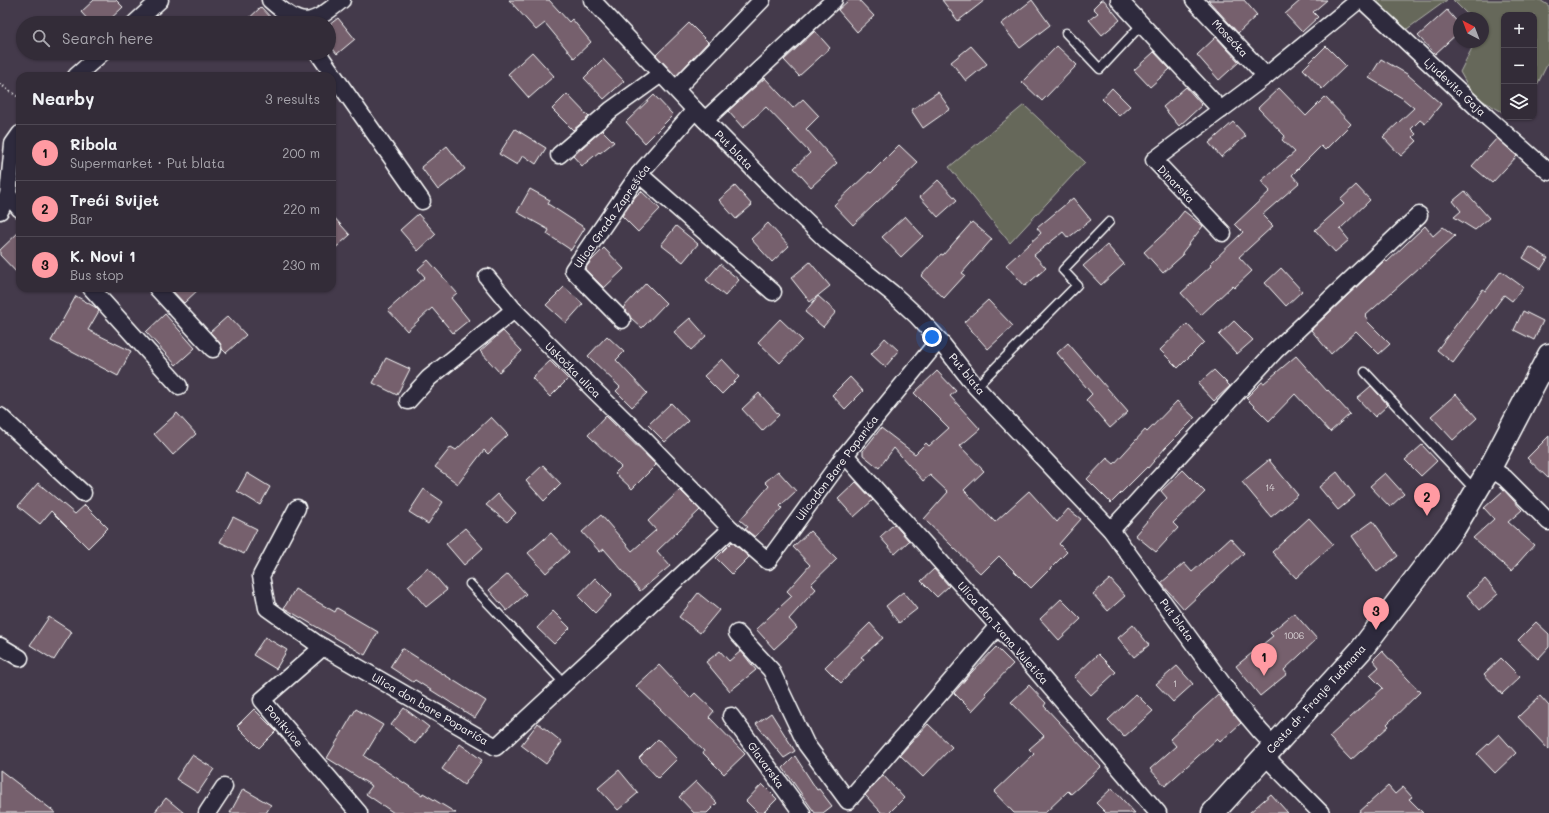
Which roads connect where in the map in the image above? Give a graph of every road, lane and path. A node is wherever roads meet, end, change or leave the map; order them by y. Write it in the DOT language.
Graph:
graph roads {
  1 [pos="160,0"];
  2 [pos="270,0"];
  3 [pos="342,0"];
  4 [pos="592,0"];
  5 [pos="762,0"];
  6 [pos="834,0"];
  7 [pos="1119,0"];
  8 [pos="1194,0"];
  9 [pos="1361,0"];
  10 [pos="143,16"];
  11 [pos="289,16"];
  12 [pos="321,16"];
  13 [pos="1142,24"];
  14 [pos="1066,33"];
  15 [pos="94,60"];
  16 [pos="323,60"];
  17 [pos="81,72"];
  18 [pos="331,72"];
  19 [pos="661,74"];
  20 [pos="1266,76"];
  21 [pos="336,79"];
  22 [pos="0,84"];
  23 [pos="676,89"];
  24 [pos="16,95"];
  25 [pos="1221,110"];
  26 [pos="700,115"];
  27 [pos="16,140"];
  28 [pos="559,155"];
  29 [pos="1549,172"];
  30 [pos="639,174"];
  31 [pos="8,195"];
  32 [pos="422,201"];
  33 [pos="16,204"];
  34 [pos="0,211"];
  35 [pos="1419,215"];
  36 [pos="1109,222"];
  37 [pos="1223,233"];
  38 [pos="487,277"];
  39 [pos="95,292"];
  40 [pos="161,292"];
  41 [pos="773,292"];
  42 [pos="514,310"];
  43 [pos="622,320"];
  44 [pos="939,340"];
  45 [pos="213,350"];
  46 [pos="1549,355"];
  47 [pos="1365,372"];
  48 [pos="179,386"];
  49 [pos="976,387"];
  50 [pos="408,401"];
  51 [pos="0,416"];
  52 [pos="845,455"];
  53 [pos="1490,468"];
  54 [pos="1476,492"];
  55 [pos="83,493"];
  56 [pos="298,508"];
  57 [pos="1549,522"];
  58 [pos="732,529"];
  59 [pos="1111,530"];
  60 [pos="470,584"];
  61 [pos="998,626"];
  62 [pos="737,633"];
  63 [pos="0,646"];
  64 [pos="323,648"];
  65 [pos="20,658"];
  66 [pos="565,684"];
  67 [pos="731,716"];
  68 [pos="1270,751"];
  69 [pos="224,787"];
  70 [pos="1218,811"];
  71 [pos="207,813"];
  72 [pos="359,813"];
  73 [pos="802,813"];
  74 [pos="1158,813"];
  75 [pos="1321,813"];
  1 -- 10 [label="street"];
  2 -- 11 [label="street"];
  3 -- 12 [label="street"];
  4 -- 19 [label="street, Put blata"];
  5 -- 23 [label="street"];
  6 -- 26 [label="street, Ulica Grada Zaprešića"];
  7 -- 13 [label="street"];
  8 -- 20 [label="street, Mosećka"];
  9 -- 20 [label="street, Dinarska"];
  9 -- 29 [label="street, Ljudevita Gaja"];
  13 -- 14 [label="lane"];
  13 -- 25 [label="street"];
  15 -- 17 [label="street"];
  16 -- 18 [label="street"];
  19 -- 23 [label="street, Put blata"];
  19 -- 28 [label="street"];
  20 -- 25 [label="street, Dinarska"];
  21 -- 32 [label="street"];
  22 -- 24 [label="path"];
  23 -- 26 [label="street, Put blata"];
  25 -- 37 [label="street, Dinarska"];
  26 -- 30 [label="street, Ulica Grada Zaprešića"];
  26 -- 44 [label="street, Put blata"];
  27 -- 31 [label="street"];
  30 -- 41 [label="street"];
  30 -- 43 [label="street, Ulica Grada Zaprešića"];
  31 -- 33 [label="street"];
  31 -- 34 [label="street"];
  35 -- 59 [label="street"];
  36 -- 49 [label="lane"];
  38 -- 42 [label="street, Uskočka ulica"];
  39 -- 48 [label="street"];
  40 -- 45 [label="street"];
  42 -- 50 [label="street"];
  42 -- 58 [label="street, Uskočka ulica"];
  44 -- 49 [label="street, Put blata"];
  44 -- 52 [label="street, Ulicadon Bare Poparića"];
  46 -- 53 [label="main road, Cesta dr. Franje Tuđmana"];
  47 -- 54 [label="lane"];
  49 -- 59 [label="street, Put blata"];
  51 -- 55 [label="street"];
  52 -- 58 [label="street, Ulicadon Bare Poparića"];
  52 -- 61 [label="street, Ulica don Ivana Vuletića"];
  53 -- 54 [label="main road, Cesta dr. Franje Tuđmana"];
  53 -- 57 [label="street"];
  54 -- 68 [label="main road, Cesta dr. Franje Tuđmana"];
  56 -- 64 [label="street, Ulica don bare Poparića"];
  58 -- 66 [label="street, Ulica don bare Poparića"];
  59 -- 68 [label="street, Put blata"];
  60 -- 66 [label="lane"];
  61 -- 62 [label="street"];
  61 -- 74 [label="street, Ulica don Ivana Vuletića"];
  63 -- 65 [label="street"];
  64 -- 66 [label="street, Ulica don bare Poparića"];
  64 -- 72 [label="street, Ponikvice"];
  67 -- 73 [label="street, Glavarska"];
  68 -- 70 [label="main road, Cesta dr. Franje Tuđmana"];
  68 -- 75 [label="street, Put blata"];
  69 -- 71 [label="street"];
}
